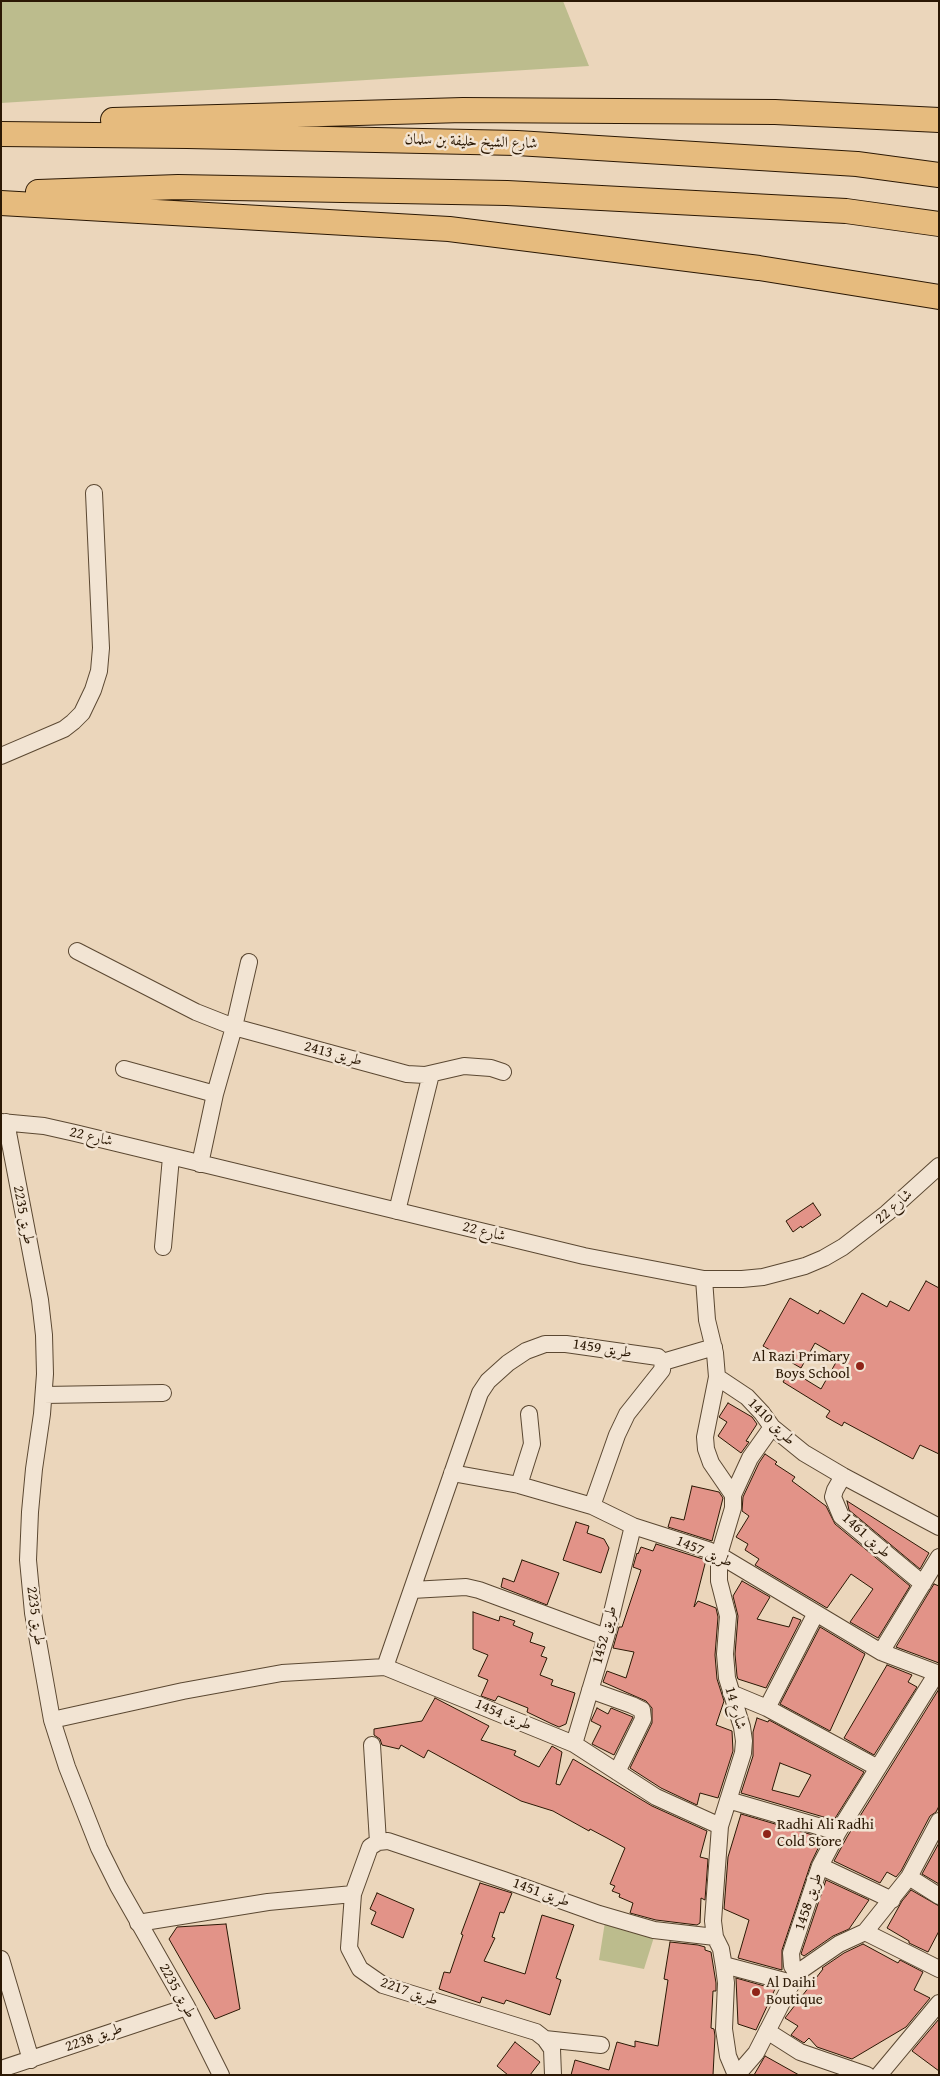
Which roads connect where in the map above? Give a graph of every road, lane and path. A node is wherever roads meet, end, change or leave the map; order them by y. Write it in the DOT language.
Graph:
graph roads {
  1 [pos="939,120"];
  2 [pos="1,126"];
  3 [pos="1,134"];
  4 [pos="939,175"];
  5 [pos="1,193"];
  6 [pos="1,203"];
  7 [pos="939,224"];
  8 [pos="939,297"];
  9 [pos="94,493"];
  10 [pos="1,756"];
  11 [pos="77,951"];
  12 [pos="249,962"];
  13 [pos="234,1028"];
  14 [pos="124,1069"];
  15 [pos="503,1072"];
  16 [pos="431,1074"];
  17 [pos="215,1094"];
  18 [pos="3,1122"];
  19 [pos="171,1157"];
  20 [pos="200,1164"];
  21 [pos="939,1166"];
  22 [pos="397,1211"];
  23 [pos="163,1247"];
  24 [pos="704,1279"];
  25 [pos="714,1347"];
  26 [pos="663,1362"];
  27 [pos="717,1377"];
  28 [pos="163,1394"];
  29 [pos="44,1396"];
  30 [pos="530,1414"];
  31 [pos="772,1427"];
  32 [pos="452,1473"];
  33 [pos="843,1476"];
  34 [pos="519,1485"];
  35 [pos="734,1495"];
  36 [pos="592,1506"];
  37 [pos="633,1526"];
  38 [pos="939,1527"];
  39 [pos="719,1555"];
  40 [pos="939,1557"];
  41 [pos="923,1584"];
  42 [pos="412,1590"];
  43 [pos="816,1613"];
  44 [pos="606,1637"];
  45 [pos="881,1652"];
  46 [pos="385,1667"];
  47 [pos="938,1674"];
  48 [pos="590,1690"];
  49 [pos="731,1693"];
  50 [pos="767,1708"];
  51 [pos="52,1720"];
  52 [pos="372,1744"];
  53 [pos="574,1744"];
  54 [pos="878,1768"];
  55 [pos="617,1772"];
  56 [pos="728,1800"];
  57 [pos="939,1821"];
  58 [pos="720,1826"];
  59 [pos="838,1832"];
  60 [pos="374,1845"];
  61 [pos="820,1866"];
  62 [pos="909,1877"];
  63 [pos="353,1894"];
  64 [pos="939,1896"];
  65 [pos="892,1900"];
  66 [pos="138,1923"];
  67 [pos="865,1932"];
  68 [pos="715,1937"];
  69 [pos="1,1959"];
  70 [pos="724,1965"];
  71 [pos="939,1969"];
  72 [pos="795,1978"];
  73 [pos="939,2003"];
  74 [pos="187,2006"];
  75 [pos="767,2031"];
  76 [pos="545,2038"];
  77 [pos="601,2045"];
  78 [pos="727,2049"];
  79 [pos="756,2053"];
  80 [pos="31,2060"];
  81 [pos="1,2069"];
  82 [pos="221,2075"];
  83 [pos="553,2075"];
  84 [pos="736,2075"];
  85 [pos="867,2075"];
  86 [pos="879,2075"];
  1 -- 2 [label="highway"];
  3 -- 4 [label="highway, شارع الشيخ خليفة بن سلمان"];
  5 -- 7 [label="highway"];
  6 -- 8 [label="highway"];
  9 -- 10 [label="street"];
  11 -- 13 [label="street, طريق 2413"];
  12 -- 13 [label="street"];
  13 -- 16 [label="street, طريق 2413"];
  13 -- 17 [label="street"];
  14 -- 17 [label="street"];
  15 -- 16 [label="street, طريق 2413"];
  16 -- 22 [label="street"];
  17 -- 20 [label="street"];
  18 -- 19 [label="street, شارع 22"];
  18 -- 29 [label="street, طريق 2235"];
  19 -- 20 [label="street, شارع 22"];
  19 -- 23 [label="street"];
  20 -- 22 [label="street, شارع 22"];
  21 -- 24 [label="street, شارع 22"];
  22 -- 24 [label="street, شارع 22"];
  24 -- 25 [label="street"];
  25 -- 26 [label="street"];
  25 -- 27 [label="street"];
  26 -- 32 [label="street, طريق 1459"];
  26 -- 36 [label="street"];
  27 -- 31 [label="street, طريق 1410"];
  27 -- 35 [label="street"];
  28 -- 29 [label="street"];
  29 -- 51 [label="street, طريق 2235"];
  30 -- 34 [label="street"];
  31 -- 33 [label="street, طريق 1410"];
  31 -- 35 [label="street"];
  32 -- 34 [label="street, طريق 1457"];
  32 -- 42 [label="street, طريق 1459"];
  33 -- 38 [label="street, طريق 1410"];
  33 -- 41 [label="street, طريق 1461"];
  34 -- 36 [label="street, طريق 1457"];
  35 -- 39 [label="street, شارع 14"];
  36 -- 37 [label="street, طريق 1457"];
  37 -- 39 [label="street, طريق 1457"];
  37 -- 44 [label="street, طريق 1452"];
  39 -- 43 [label="street, طريق 1457"];
  39 -- 49 [label="street, شارع 14"];
  40 -- 41 [label="street"];
  41 -- 45 [label="street"];
  42 -- 44 [label="street"];
  42 -- 46 [label="street, طريق 1459"];
  43 -- 45 [label="street, طريق 1457"];
  43 -- 50 [label="street"];
  44 -- 48 [label="street, طريق 1452"];
  45 -- 47 [label="street, طريق 1457"];
  46 -- 51 [label="street"];
  46 -- 53 [label="street, طريق 1454"];
  47 -- 54 [label="street, طريق 1458"];
  48 -- 53 [label="street, طريق 1452"];
  48 -- 55 [label="street"];
  49 -- 50 [label="street"];
  49 -- 56 [label="street, شارع 14"];
  50 -- 54 [label="street"];
  51 -- 66 [label="street, طريق 2235"];
  52 -- 60 [label="street"];
  53 -- 55 [label="street, طريق 1454"];
  54 -- 59 [label="street, طريق 1458"];
  55 -- 58 [label="street, طريق 1454"];
  56 -- 58 [label="street, شارع 14"];
  56 -- 59 [label="street"];
  57 -- 62 [label="street"];
  58 -- 68 [label="street, شارع 14"];
  59 -- 61 [label="street, طريق 1458"];
  60 -- 63 [label="street, طريق 2217"];
  60 -- 68 [label="street, طريق 1451"];
  61 -- 65 [label="street"];
  61 -- 72 [label="street, طريق 1458"];
  62 -- 64 [label="street"];
  62 -- 65 [label="street"];
  63 -- 66 [label="street"];
  63 -- 76 [label="street, طريق 2217"];
  65 -- 67 [label="street"];
  66 -- 74 [label="street, طريق 2235"];
  67 -- 71 [label="street"];
  67 -- 72 [label="street"];
  68 -- 70 [label="street, شارع 14"];
  69 -- 80 [label="street"];
  70 -- 72 [label="street"];
  70 -- 78 [label="street, شارع 14"];
  72 -- 75 [label="street"];
  73 -- 86 [label="street"];
  74 -- 80 [label="street, طريق 2238"];
  74 -- 82 [label="street, طريق 2235"];
  75 -- 79 [label="street"];
  75 -- 85 [label="street"];
  76 -- 77 [label="street, طريق 2217"];
  76 -- 83 [label="street"];
  78 -- 79 [label="street"];
  78 -- 84 [label="street, شارع 14"];
  79 -- 84 [label="street"];
  80 -- 81 [label="street, طريق 2238"];
}
